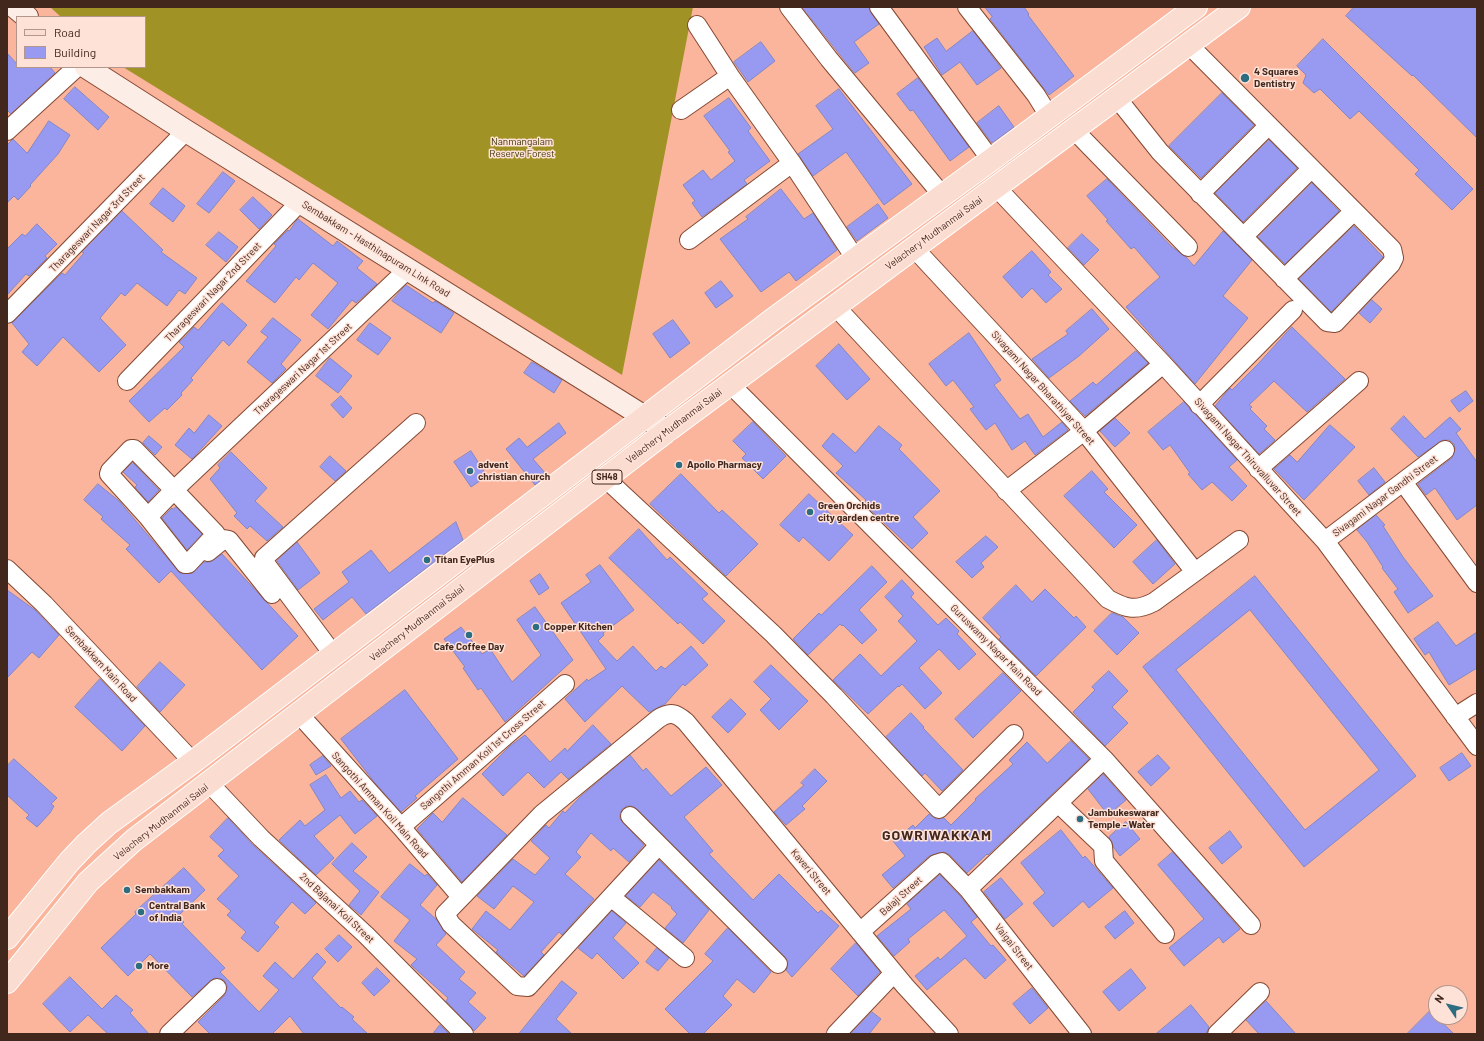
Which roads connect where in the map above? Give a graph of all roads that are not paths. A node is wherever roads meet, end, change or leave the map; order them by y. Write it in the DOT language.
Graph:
graph roads {
  1 [pos="15,7"];
  2 [pos="789,7"];
  3 [pos="879,7"];
  4 [pos="967,7"];
  5 [pos="1196,7"];
  6 [pos="1240,7"];
  7 [pos="25,16"];
  8 [pos="698,25"];
  9 [pos="1189,45"];
  10 [pos="76,68"];
  11 [pos="88,68"];
  12 [pos="730,76"];
  13 [pos="1117,98"];
  14 [pos="681,110"];
  15 [pos="1049,116"];
  16 [pos="9,124"];
  17 [pos="1268,126"];
  18 [pos="1074,130"];
  19 [pos="186,131"];
  20 [pos="991,160"];
  21 [pos="792,163"];
  22 [pos="1311,168"];
  23 [pos="996,187"];
  24 [pos="1200,194"];
  25 [pos="942,195"];
  26 [pos="300,202"];
  27 [pos="1354,211"];
  28 [pos="1243,237"];
  29 [pos="689,240"];
  30 [pos="1188,247"];
  31 [pos="914,248"];
  32 [pos="855,258"];
  33 [pos="408,269"];
  34 [pos="1284,279"];
  35 [pos="836,306"];
  36 [pos="1293,310"];
  37 [pos="7,314"];
  38 [pos="1164,364"];
  39 [pos="1359,381"];
  40 [pos="127,382"];
  41 [pos="730,384"];
  42 [pos="1199,404"];
  43 [pos="644,416"];
  44 [pos="416,423"];
  45 [pos="667,431"];
  46 [pos="1084,431"];
  47 [pos="1445,450"];
  48 [pos="1258,468"];
  49 [pos="605,478"];
  50 [pos="1403,482"];
  51 [pos="174,490"];
  52 [pos="1006,491"];
  53 [pos="148,517"];
  54 [pos="1239,540"];
  55 [pos="1324,541"];
  56 [pos="195,564"];
  57 [pos="7,569"];
  58 [pos="1195,572"];
  59 [pos="1477,583"];
  60 [pos="329,657"];
  61 [pos="565,684"];
  62 [pos="1477,703"];
  63 [pos="299,714"];
  64 [pos="1455,717"];
  65 [pos="1014,734"];
  66 [pos="1477,746"];
  67 [pos="1104,759"];
  68 [pos="193,762"];
  69 [pos="210,784"];
  70 [pos="1058,803"];
  71 [pos="630,816"];
  72 [pos="401,827"];
  73 [pos="658,846"];
  74 [pos="942,862"];
  75 [pos="968,889"];
  76 [pos="461,897"];
  77 [pos="611,897"];
  78 [pos="1251,925"];
  79 [pos="11,926"];
  80 [pos="860,932"];
  81 [pos="1165,934"];
  82 [pos="685,958"];
  83 [pos="778,964"];
  84 [pos="894,973"];
  85 [pos="7,982"];
  86 [pos="216,988"];
  87 [pos="1260,992"];
  88 [pos="169,1034"];
  89 [pos="464,1034"];
  90 [pos="836,1034"];
  91 [pos="949,1034"];
  92 [pos="1082,1034"];
  93 [pos="1217,1034"];
  1 -- 7 [label="street"];
  2 -- 25 [label="street"];
  3 -- 20 [label="street"];
  4 -- 15 [label="street"];
  5 -- 15 [label="main road, SH48"];
  6 -- 9 [label="main road, Velachery Mudhanmai Salai / SH48"];
  8 -- 12 [label="street"];
  9 -- 13 [label="main road, Velachery Mudhanmai Salai / SH48"];
  9 -- 17 [label="street"];
  10 -- 16 [label="street"];
  11 -- 19 [label="street, Sembakkam - Hasthinapuram Link Road"];
  12 -- 14 [label="street"];
  12 -- 21 [label="street"];
  13 -- 18 [label="main road, Velachery Mudhanmai Salai / SH48"];
  13 -- 24 [label="street"];
  15 -- 20 [label="main road, SH48"];
  17 -- 22 [label="street"];
  17 -- 24 [label="street"];
  18 -- 23 [label="main road, Velachery Mudhanmai Salai / SH48"];
  18 -- 30 [label="street"];
  19 -- 26 [label="street, Sembakkam - Hasthinapuram Link Road"];
  19 -- 37 [label="street, Tharageswari Nagar 3rd Street"];
  20 -- 25 [label="main road, SH48"];
  21 -- 29 [label="street"];
  21 -- 32 [label="street"];
  22 -- 27 [label="street"];
  22 -- 28 [label="street"];
  23 -- 31 [label="main road, Velachery Mudhanmai Salai / SH48"];
  23 -- 38 [label="street, Sivagami Nagar Thiruvalluvar Street"];
  24 -- 28 [label="street"];
  25 -- 32 [label="main road, SH48"];
  26 -- 33 [label="street, Sembakkam - Hasthinapuram Link Road"];
  26 -- 40 [label="street, Tharageswari Nagar 2nd Street"];
  27 -- 34 [label="street"];
  27 -- 34 [label="street"];
  28 -- 34 [label="street"];
  31 -- 35 [label="main road, Velachery Mudhanmai Salai / SH48"];
  31 -- 46 [label="street, Sivagami Nagar Bharathiyar Street"];
  32 -- 43 [label="main road, SH48"];
  33 -- 43 [label="street, Sembakkam - Hasthinapuram Link Road"];
  33 -- 51 [label="street, Tharageswari Nagar 1st Street"];
  35 -- 41 [label="main road, Velachery Mudhanmai Salai / SH48"];
  35 -- 52 [label="street"];
  36 -- 42 [label="street"];
  38 -- 42 [label="street, Sivagami Nagar Thiruvalluvar Street"];
  38 -- 46 [label="street"];
  39 -- 48 [label="street"];
  41 -- 45 [label="main road, Velachery Mudhanmai Salai / SH48"];
  41 -- 67 [label="street, Guruswamy Nagar Main Road"];
  42 -- 48 [label="street, Sivagami Nagar Thiruvalluvar Street"];
  43 -- 45 [label="street, Sembakkam - Hasthinapuram Link Road"];
  43 -- 60 [label="main road, SH48"];
  44 -- 60 [label="street"];
  45 -- 49 [label="main road, Velachery Mudhanmai Salai / SH48"];
  46 -- 52 [label="street"];
  46 -- 58 [label="street, Sivagami Nagar Bharathiyar Street"];
  47 -- 50 [label="street, Sivagami Nagar Gandhi Street"];
  48 -- 55 [label="street, Sivagami Nagar Thiruvalluvar Street"];
  49 -- 63 [label="main road, Velachery Mudhanmai Salai / SH48"];
  49 -- 65 [label="street"];
  50 -- 55 [label="street, Sivagami Nagar Gandhi Street"];
  50 -- 59 [label="street"];
  51 -- 53 [label="street, Tharageswari Nagar 1st Street"];
  51 -- 53 [label="street"];
  51 -- 53 [label="street"];
  52 -- 58 [label="street"];
  54 -- 58 [label="street"];
  55 -- 64 [label="street, Sivagami Nagar Thiruvalluvar Street"];
  56 -- 60 [label="street"];
  57 -- 68 [label="street, Sembakkam Main Road"];
  60 -- 68 [label="main road, SH48"];
  61 -- 72 [label="street, Sangothi Amman Koil 1st Cross Street"];
  62 -- 64 [label="street"];
  63 -- 69 [label="main road, Velachery Mudhanmai Salai / SH48"];
  63 -- 72 [label="street, Sangothi Amman Koil Main Road"];
  64 -- 66 [label="street, Sivagami Nagar Thiruvalluvar Street"];
  67 -- 70 [label="street"];
  67 -- 78 [label="street, Guruswamy Nagar Main Road"];
  68 -- 69 [label="main road"];
  68 -- 79 [label="main road, SH48"];
  69 -- 85 [label="main road, Velachery Mudhanmai Salai / SH48"];
  69 -- 89 [label="street, 2nd Bajanai Koil Street"];
  70 -- 75 [label="street"];
  70 -- 81 [label="street"];
  71 -- 73 [label="street"];
  72 -- 76 [label="street, Sangothi Amman Koil Main Road"];
  73 -- 77 [label="street"];
  73 -- 83 [label="street"];
  74 -- 75 [label="street, Vaigai Street"];
  74 -- 80 [label="street, Balaji Street"];
  75 -- 92 [label="street, Vaigai Street"];
  76 -- 77 [label="street"];
  76 -- 80 [label="street, Kaveri Street"];
  77 -- 82 [label="street"];
  80 -- 84 [label="street, Kaveri Street"];
  84 -- 90 [label="street"];
  84 -- 91 [label="street, Kaveri Street"];
  86 -- 88 [label="street"];
  87 -- 93 [label="street"];
}
